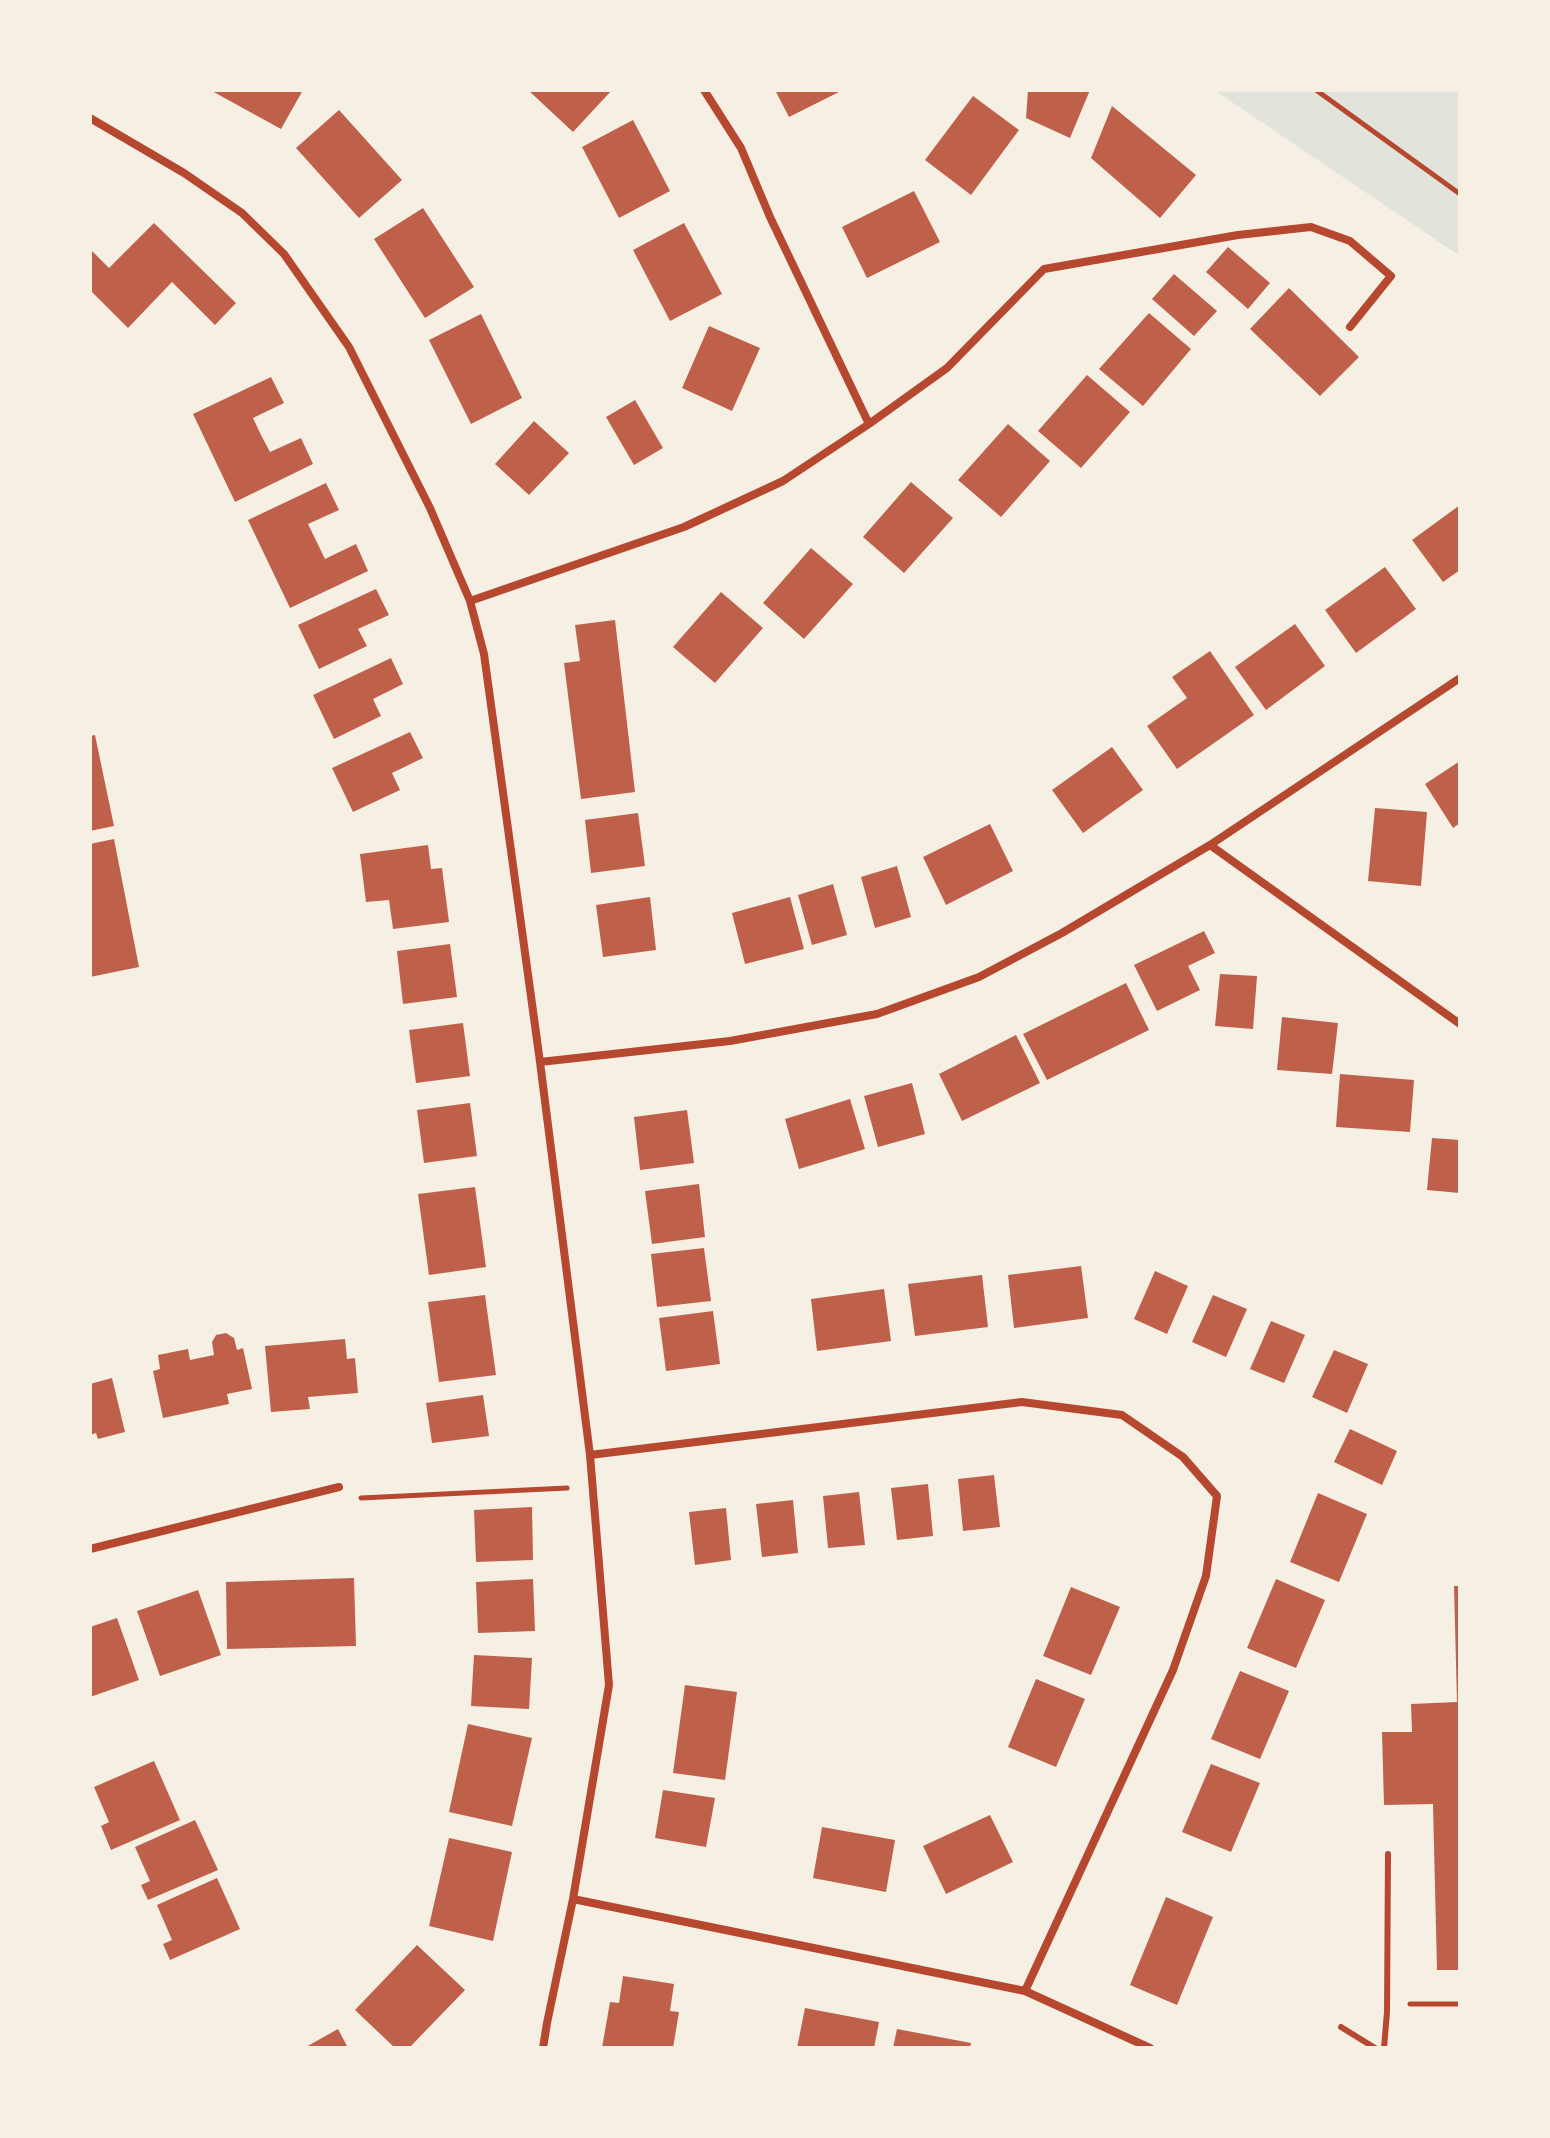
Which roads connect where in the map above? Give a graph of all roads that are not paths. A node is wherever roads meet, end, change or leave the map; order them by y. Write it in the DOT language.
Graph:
graph roads {
  1 [pos="704,90"];
  2 [pos="90,118"];
  3 [pos="1350,327"];
  4 [pos="869,424"];
  5 [pos="470,601"];
  6 [pos="1460,678"];
  7 [pos="1210,845"];
  8 [pos="1460,1024"];
  9 [pos="540,1062"];
  10 [pos="590,1455"];
  11 [pos="339,1487"];
  12 [pos="90,1549"];
  13 [pos="1388,1854"];
  14 [pos="573,1899"];
  15 [pos="1025,1991"];
  16 [pos="1341,2027"];
  17 [pos="543,2048"];
  18 [pos="1150,2048"];
  19 [pos="1375,2048"];
  20 [pos="1384,2048"];
  1 -- 4 [label="street"];
  2 -- 5 [label="street"];
  3 -- 4 [label="street"];
  4 -- 5 [label="street"];
  5 -- 9 [label="street"];
  6 -- 7 [label="street"];
  7 -- 8 [label="street"];
  7 -- 9 [label="street"];
  9 -- 10 [label="street"];
  10 -- 14 [label="street"];
  10 -- 15 [label="street"];
  11 -- 12 [label="street"];
  13 -- 20 [label="lane"];
  14 -- 15 [label="street"];
  14 -- 17 [label="street"];
  15 -- 18 [label="street"];
  16 -- 19 [label="lane"];
}
